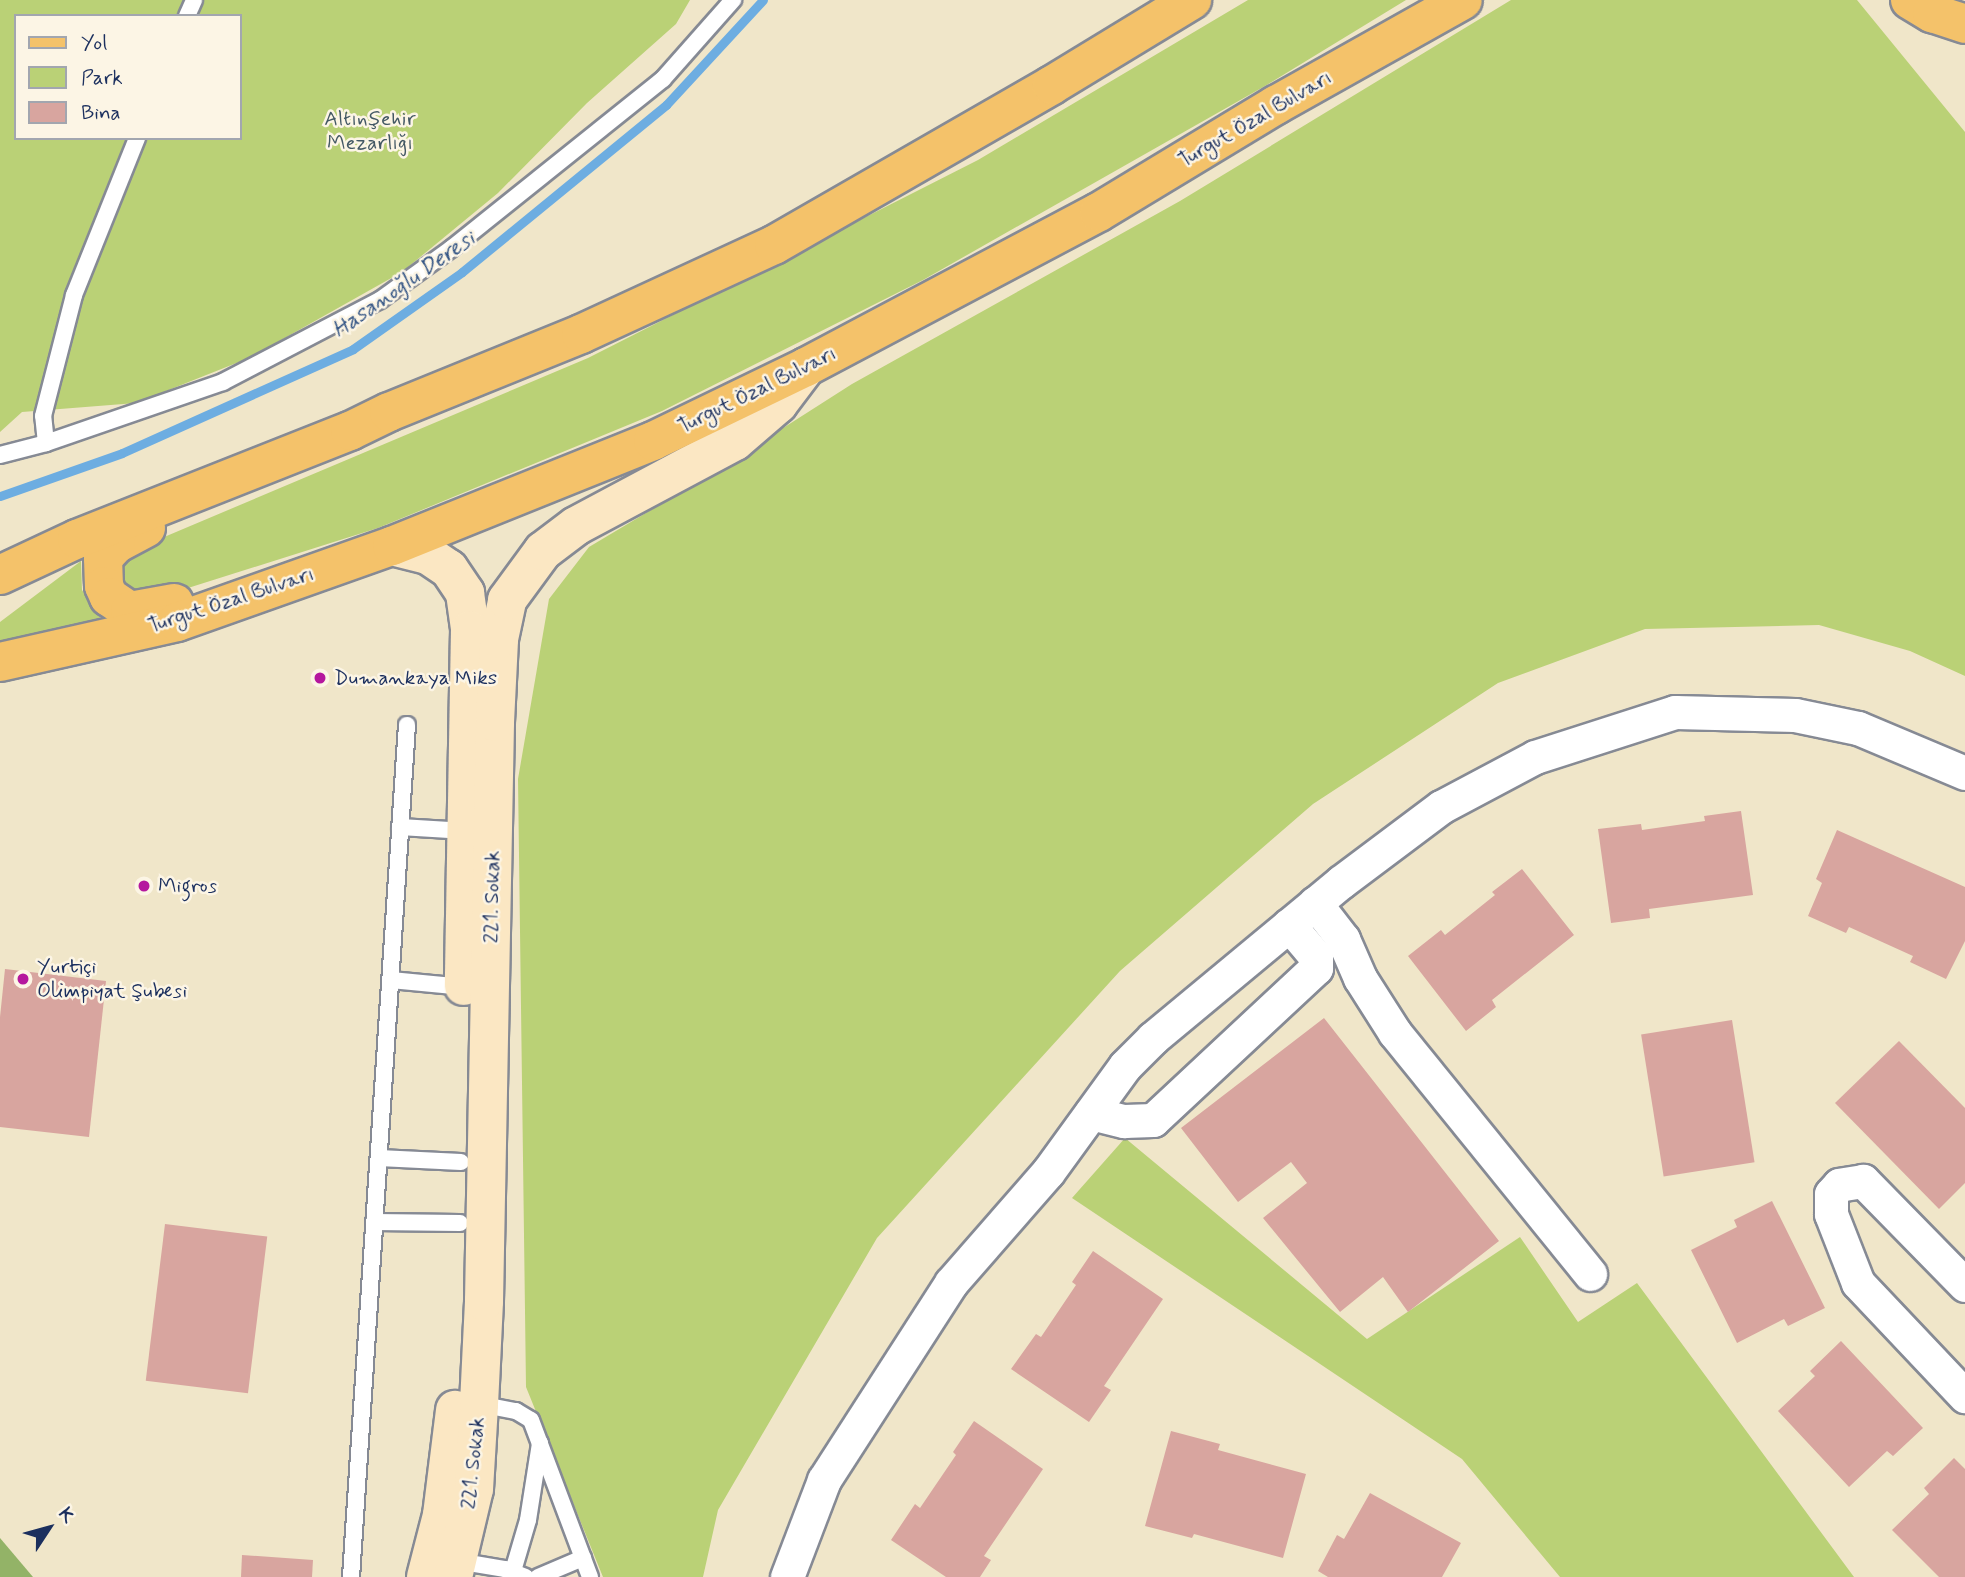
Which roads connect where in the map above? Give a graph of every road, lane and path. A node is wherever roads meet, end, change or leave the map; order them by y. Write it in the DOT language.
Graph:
graph roads {
  1 [pos="733,0"];
  2 [pos="1192,0"];
  3 [pos="1425,0"];
  4 [pos="1463,0"];
  5 [pos="1910,0"];
  6 [pos="1959,0"];
  7 [pos="1965,5"];
  8 [pos="1965,24"];
  9 [pos="1276,105"];
  10 [pos="137,140"];
  11 [pos="806,367"];
  12 [pos="350,431"];
  13 [pos="46,443"];
  14 [pos="0,455"];
  15 [pos="392,546"];
  16 [pos="0,575"];
  17 [pos="0,662"];
  18 [pos="407,725"];
  19 [pos="1965,773"];
  20 [pos="400,827"];
  21 [pos="466,831"];
  22 [pos="1315,903"];
  23 [pos="1289,925"];
  24 [pos="391,980"];
  25 [pos="464,987"];
  26 [pos="1091,1113"];
  27 [pos="379,1158"];
  28 [pos="461,1162"];
  29 [pos="374,1222"];
  30 [pos="460,1223"];
  31 [pos="1590,1274"];
  32 [pos="1965,1285"];
  33 [pos="1965,1396"];
  34 [pos="479,1404"];
  35 [pos="540,1442"];
  36 [pos="583,1558"];
  37 [pos="445,1572"];
  38 [pos="519,1574"];
  39 [pos="351,1577"];
  40 [pos="538,1577"];
  41 [pos="590,1577"];
  42 [pos="787,1577"];
  1 -- 13 [label="lane"];
  2 -- 12 [label="main road"];
  3 -- 9 [label="main road"];
  4 -- 9 [label="main road, Turgut Özal Bulvarı"];
  5 -- 8 [label="main road"];
  6 -- 7 [label="main road"];
  9 -- 11 [label="main road, Turgut Özal Bulvarı"];
  10 -- 13 [label="lane"];
  11 -- 15 [label="main road, Turgut Özal Bulvarı"];
  11 -- 34 [label="street, 221. Sokak"];
  12 -- 15 [label="main road"];
  12 -- 16 [label="main road"];
  13 -- 14 [label="lane"];
  15 -- 17 [label="main road, Turgut Özal Bulvarı"];
  15 -- 21 [label="street, 221. Sokak"];
  18 -- 20 [label="lane"];
  19 -- 22 [label="street"];
  20 -- 21 [label="lane"];
  20 -- 24 [label="lane"];
  21 -- 25 [label="street, 221. Sokak"];
  22 -- 23 [label="street"];
  22 -- 31 [label="street"];
  23 -- 26 [label="street"];
  23 -- 26 [label="street"];
  24 -- 25 [label="lane"];
  24 -- 27 [label="lane"];
  25 -- 28 [label="street, 221. Sokak"];
  26 -- 42 [label="street"];
  27 -- 28 [label="lane"];
  27 -- 29 [label="lane"];
  28 -- 30 [label="street, 221. Sokak"];
  29 -- 30 [label="lane"];
  29 -- 39 [label="lane"];
  30 -- 37 [label="street, 221. Sokak"];
  32 -- 33 [label="street"];
  34 -- 35 [label="lane"];
  34 -- 37 [label="street, 221. Sokak"];
  35 -- 36 [label="lane"];
  35 -- 38 [label="lane"];
  36 -- 40 [label="lane"];
  36 -- 41 [label="lane"];
  37 -- 38 [label="lane"];
}
